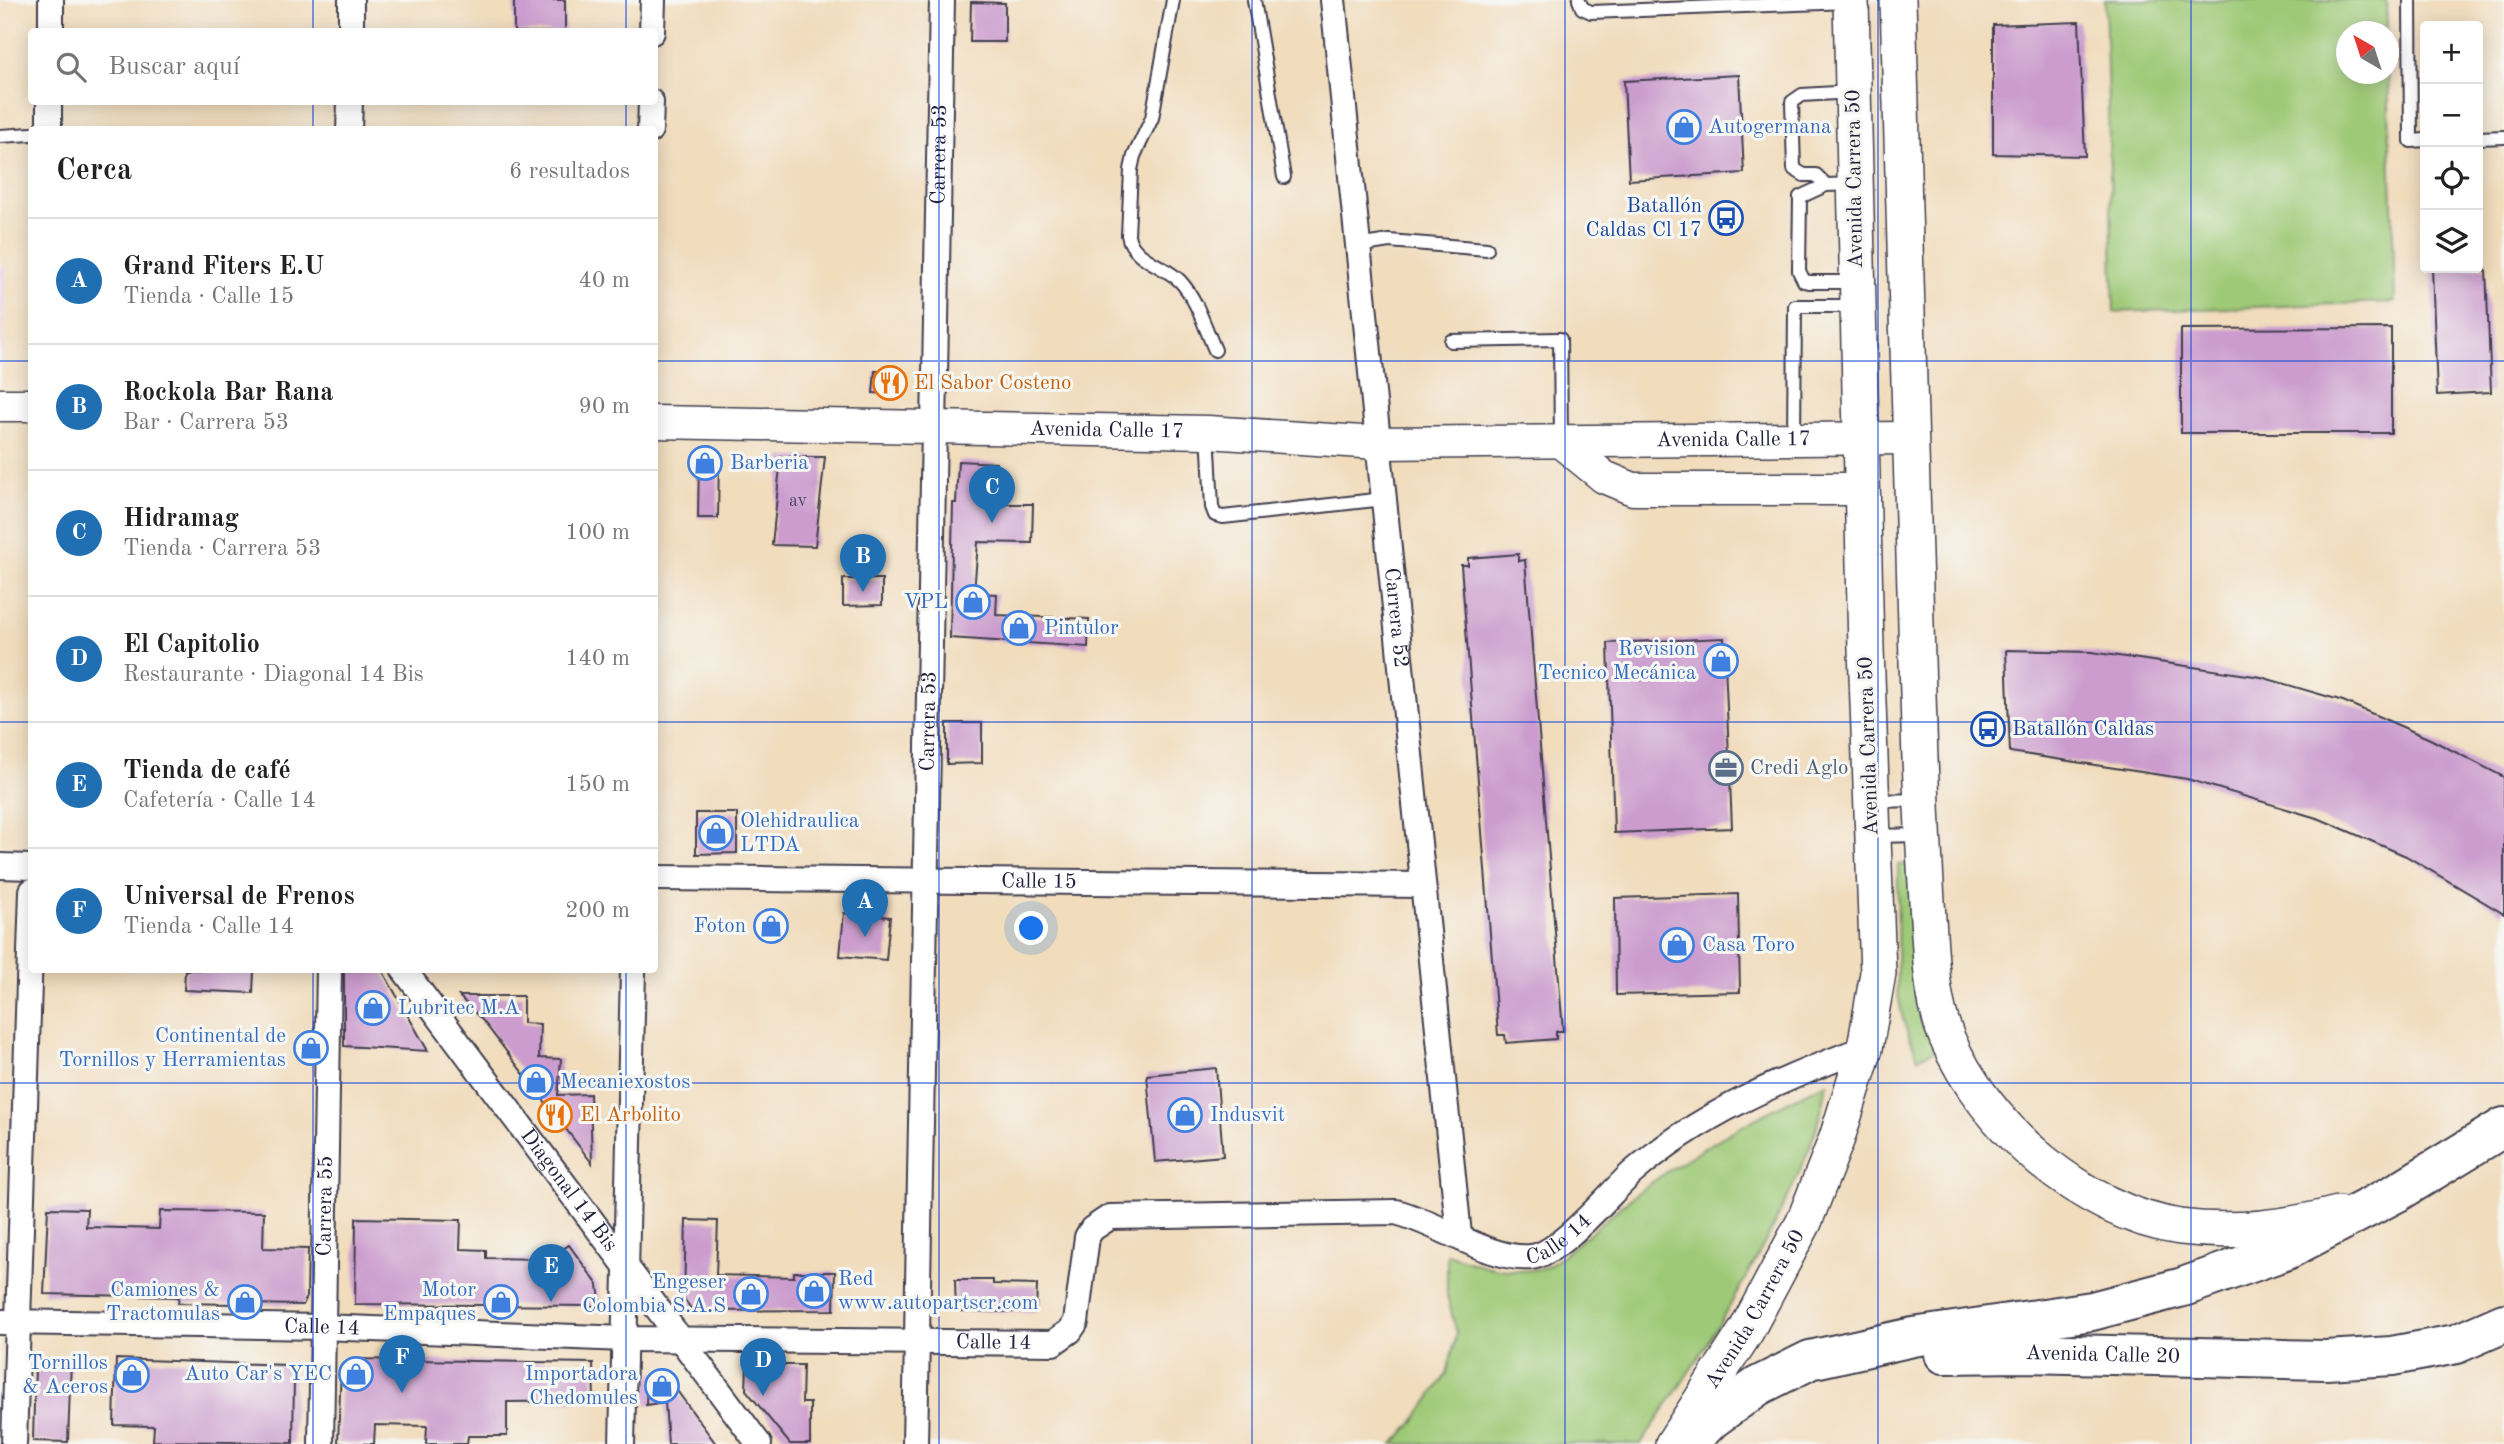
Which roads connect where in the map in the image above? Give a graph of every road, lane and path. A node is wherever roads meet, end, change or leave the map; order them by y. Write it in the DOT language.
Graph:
graph roads {
  1 [pos="51,0"];
  2 [pos="351,0"];
  3 [pos="653,0"];
  4 [pos="942,0"];
  5 [pos="1173,0"];
  6 [pos="1254,0"];
  7 [pos="1333,0"];
  8 [pos="1579,0"];
  9 [pos="1898,0"];
  10 [pos="2410,0"];
  11 [pos="1851,1"];
  12 [pos="51,28"];
  13 [pos="351,28"];
  14 [pos="652,28"];
  15 [pos="1853,92"];
  16 [pos="49,105"];
  17 [pos="350,105"];
  18 [pos="651,105"];
  19 [pos="49,126"];
  20 [pos="349,126"];
  21 [pos="650,126"];
  22 [pos="28,134"];
  23 [pos="0,136"];
  24 [pos="2504,137"];
  25 [pos="2483,138"];
  26 [pos="2420,140"];
  27 [pos="1284,177"];
  28 [pos="1841,185"];
  29 [pos="1358,246"];
  30 [pos="1488,249"];
  31 [pos="1858,294"];
  32 [pos="1451,341"];
  33 [pos="1215,350"];
  34 [pos="0,405"];
  35 [pos="28,405"];
  36 [pos="658,422"];
  37 [pos="934,425"];
  38 [pos="1208,432"];
  39 [pos="1861,438"];
  40 [pos="1907,438"];
  41 [pos="1794,439"];
  42 [pos="1561,442"];
  43 [pos="1378,443"];
  44 [pos="1862,489"];
  45 [pos="1384,499"];
  46 [pos="1921,800"];
  47 [pos="1871,802"];
  48 [pos="1922,835"];
  49 [pos="1872,836"];
  50 [pos="0,866"];
  51 [pos="28,867"];
  52 [pos="658,878"];
  53 [pos="926,881"];
  54 [pos="1423,885"];
  55 [pos="28,966"];
  56 [pos="329,973"];
  57 [pos="406,973"];
  58 [pos="633,973"];
  59 [pos="1865,1048"];
  60 [pos="2504,1128"];
  61 [pos="2396,1193"];
  62 [pos="1459,1235"];
  63 [pos="627,1267"];
  64 [pos="9,1322"];
  65 [pos="2504,1323"];
  66 [pos="322,1327"];
  67 [pos="625,1339"];
  68 [pos="682,1339"];
  69 [pos="917,1342"];
  70 [pos="14,1444"];
  71 [pos="321,1444"];
  72 [pos="622,1444"];
  73 [pos="759,1444"];
  74 [pos="915,1444"];
  75 [pos="1673,1444"];
  76 [pos="1687,1444"];
  77 [pos="1718,1444"];
  1 -- 12 [label="street"];
  2 -- 13 [label="street"];
  3 -- 14 [label="street"];
  4 -- 37 [label="street, Carrera 53"];
  5 -- 33 [label="lane"];
  6 -- 27 [label="lane"];
  7 -- 29 [label="street, Carrera 52"];
  8 -- 11 [label="lane"];
  9 -- 40 [label="main road"];
  10 -- 26 [label="lane"];
  11 -- 15 [label="main road, Avenida Carrera 50"];
  15 -- 28 [label="main road, Avenida Carrera 50"];
  15 -- 28 [label="lane"];
  16 -- 19 [label="street"];
  17 -- 20 [label="street"];
  18 -- 21 [label="street"];
  22 -- 23 [label="lane"];
  24 -- 25 [label="lane"];
  28 -- 31 [label="main road, Avenida Carrera 50"];
  28 -- 31 [label="lane"];
  29 -- 30 [label="lane"];
  29 -- 43 [label="street, Carrera 52"];
  31 -- 39 [label="main road, Avenida Carrera 50"];
  31 -- 41 [label="lane"];
  32 -- 42 [label="lane"];
  34 -- 35 [label="street"];
  36 -- 37 [label="street, Avenida Calle 17"];
  37 -- 38 [label="street, Avenida Calle 17"];
  37 -- 53 [label="street, Carrera 53"];
  38 -- 43 [label="street, Avenida Calle 17"];
  38 -- 45 [label="lane"];
  39 -- 40 [label="street, Avenida Calle 17"];
  39 -- 41 [label="street, Avenida Calle 17"];
  39 -- 44 [label="main road, Avenida Carrera 50"];
  40 -- 46 [label="main road"];
  41 -- 42 [label="street, Avenida Calle 17"];
  42 -- 43 [label="street, Avenida Calle 17"];
  42 -- 44 [label="street"];
  43 -- 45 [label="street, Carrera 52"];
  44 -- 47 [label="main road, Avenida Carrera 50"];
  45 -- 54 [label="street, Carrera 52"];
  46 -- 47 [label="lane"];
  46 -- 48 [label="main road"];
  47 -- 49 [label="main road, Avenida Carrera 50"];
  48 -- 49 [label="lane"];
  48 -- 61 [label="main road, Avenida Calle 20"];
  49 -- 59 [label="main road, Avenida Carrera 50"];
  50 -- 51 [label="street"];
  52 -- 53 [label="street, Calle 15"];
  53 -- 54 [label="street, Calle 15"];
  53 -- 69 [label="street, Carrera 53"];
  54 -- 62 [label="street, Carrera 52"];
  55 -- 64 [label="street"];
  56 -- 66 [label="street, Carrera 55"];
  57 -- 63 [label="street, Diagonal 14 Bis"];
  58 -- 63 [label="street"];
  59 -- 62 [label="street, Calle 14"];
  59 -- 75 [label="main road, Avenida Carrera 50"];
  60 -- 61 [label="highway, Avenida Calle 20"];
  61 -- 76 [label="highway, Avenida Calle 20"];
  62 -- 69 [label="street, Calle 14"];
  63 -- 67 [label="street"];
  63 -- 68 [label="street, Diagonal 14 Bis"];
  64 -- 66 [label="street, Calle 14"];
  64 -- 70 [label="street"];
  65 -- 77 [label="highway, Avenida Calle 20"];
  66 -- 67 [label="street, Calle 14"];
  66 -- 71 [label="street, Carrera 55"];
  67 -- 68 [label="street, Calle 14"];
  67 -- 72 [label="street"];
  68 -- 69 [label="street, Calle 14"];
  68 -- 73 [label="street, Diagonal 14 Bis"];
  69 -- 74 [label="street, Carrera 53"];
}
